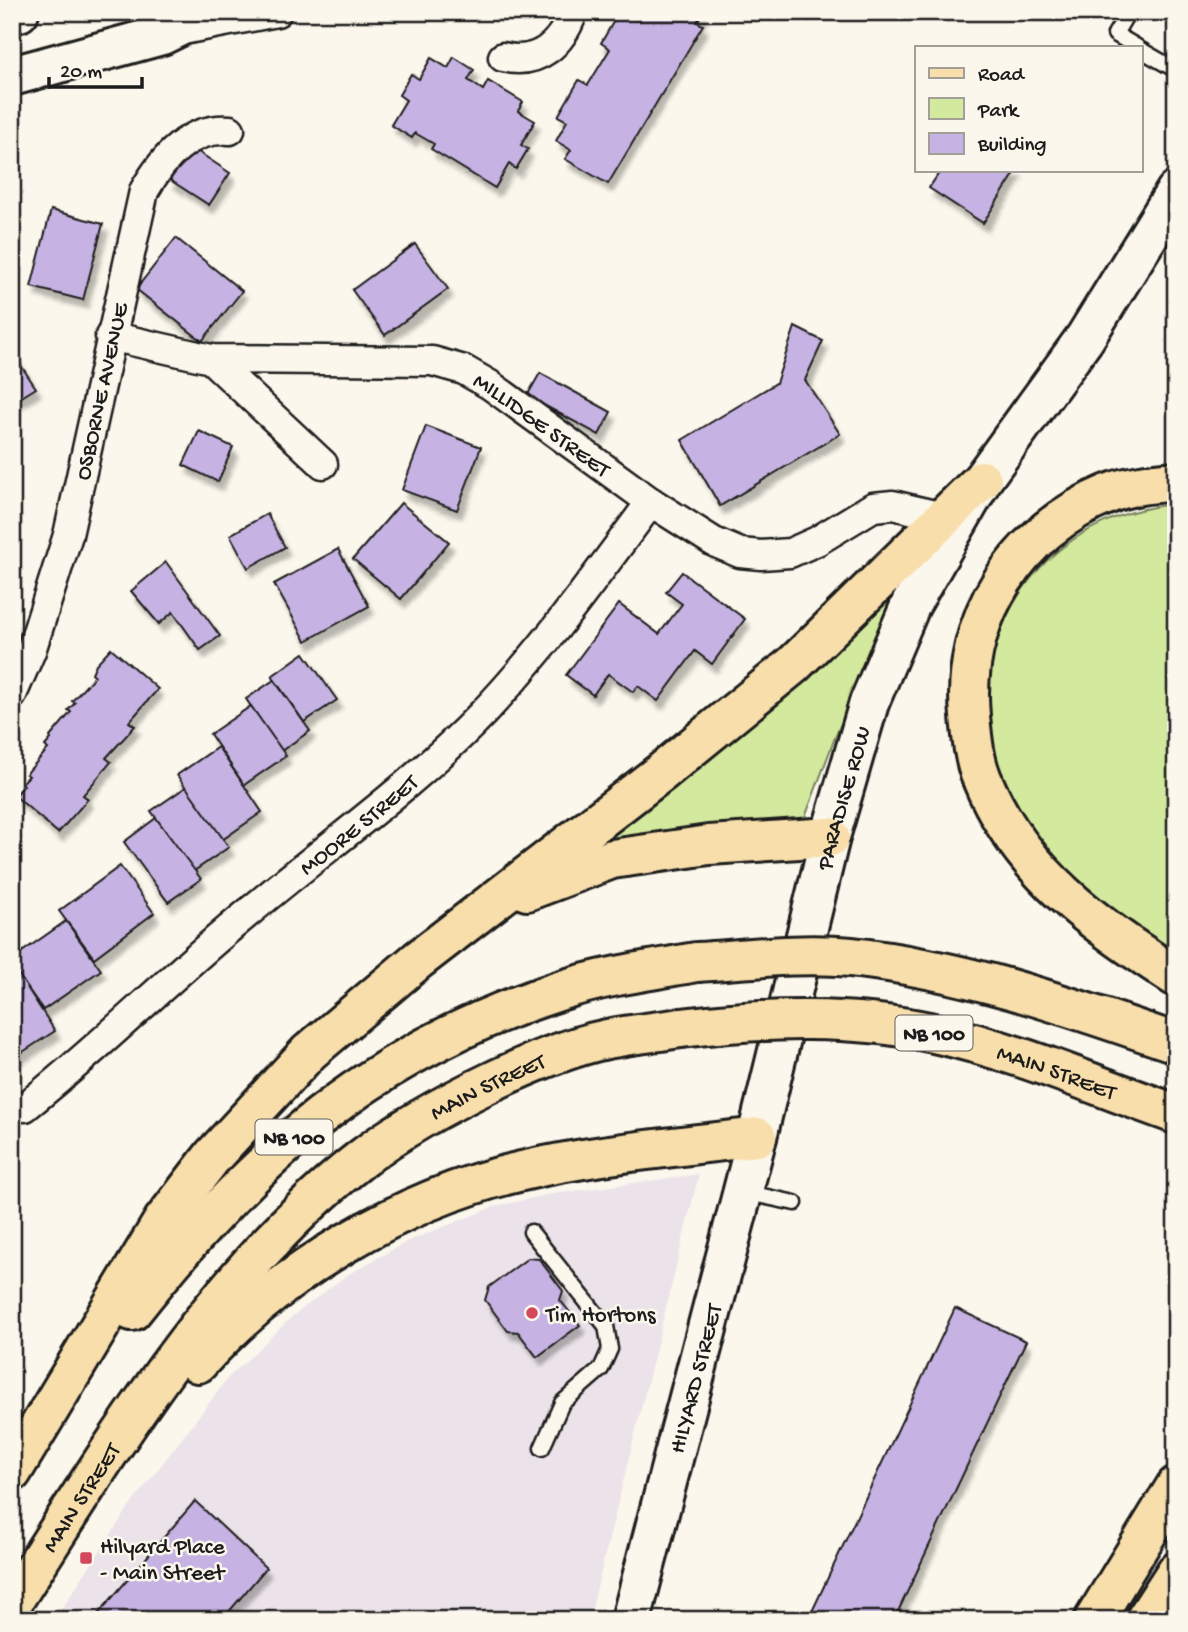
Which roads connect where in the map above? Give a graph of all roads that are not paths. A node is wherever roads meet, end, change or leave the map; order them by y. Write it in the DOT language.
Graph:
graph roads {
  1 [pos="19,12"];
  2 [pos="209,12"];
  3 [pos="277,12"];
  4 [pos="573,12"];
  5 [pos="1128,12"];
  6 [pos="12,14"];
  7 [pos="162,35"];
  8 [pos="1136,46"];
  9 [pos="1142,50"];
  10 [pos="503,57"];
  11 [pos="1176,70"];
  12 [pos="12,76"];
  13 [pos="230,130"];
  14 [pos="1176,191"];
  15 [pos="110,336"];
  16 [pos="211,359"];
  17 [pos="323,464"];
  18 [pos="982,480"];
  19 [pos="1176,481"];
  20 [pos="651,502"];
  21 [pos="943,517"];
  22 [pos="12,695"];
  23 [pos="830,837"];
  24 [pos="486,908"];
  25 [pos="1176,977"];
  26 [pos="1176,1042"];
  27 [pos="17,1112"];
  28 [pos="1176,1114"];
  29 [pos="757,1137"];
  30 [pos="743,1192"];
  31 [pos="794,1203"];
  32 [pos="531,1232"];
  33 [pos="542,1448"];
  34 [pos="12,1472"];
  35 [pos="12,1480"];
  36 [pos="1176,1486"];
  37 [pos="85,1489"];
  38 [pos="1176,1572"];
  39 [pos="12,1603"];
  40 [pos="631,1620"];
  41 [pos="1094,1620"];
  42 [pos="1145,1620"];
  1 -- 6 [label="main road"];
  2 -- 7 [label="main road"];
  3 -- 7 [label="street"];
  4 -- 10 [label="street"];
  5 -- 8 [label="lane"];
  7 -- 12 [label="main road"];
  9 -- 11 [label="lane"];
  13 -- 15 [label="street, OSBORNE AVENUE"];
  14 -- 18 [label="main road, PARADISE ROW"];
  15 -- 16 [label="street, MILLIDGE STREET"];
  15 -- 22 [label="street, OSBORNE AVENUE"];
  16 -- 17 [label="street"];
  16 -- 20 [label="street, MILLIDGE STREET"];
  18 -- 21 [label="main road"];
  18 -- 23 [label="main road, PARADISE ROW"];
  19 -- 25 [label="main road"];
  20 -- 21 [label="street, MILLIDGE STREET"];
  20 -- 27 [label="street, MOORE STREET"];
  21 -- 24 [label="main road"];
  23 -- 24 [label="main road"];
  23 -- 29 [label="main road, PARADISE ROW"];
  24 -- 34 [label="main road"];
  26 -- 35 [label="main road, NB 100, bridge"];
  28 -- 37 [label="main road, MAIN STREET / NB 100, bridge"];
  29 -- 30 [label="main road, HILYARD STREET"];
  29 -- 37 [label="main road"];
  30 -- 31 [label="lane"];
  30 -- 40 [label="main road, HILYARD STREET"];
  32 -- 33 [label="lane"];
  36 -- 41 [label="main road"];
  37 -- 39 [label="main road, MAIN STREET / NB 100"];
  38 -- 42 [label="main road"];
}
